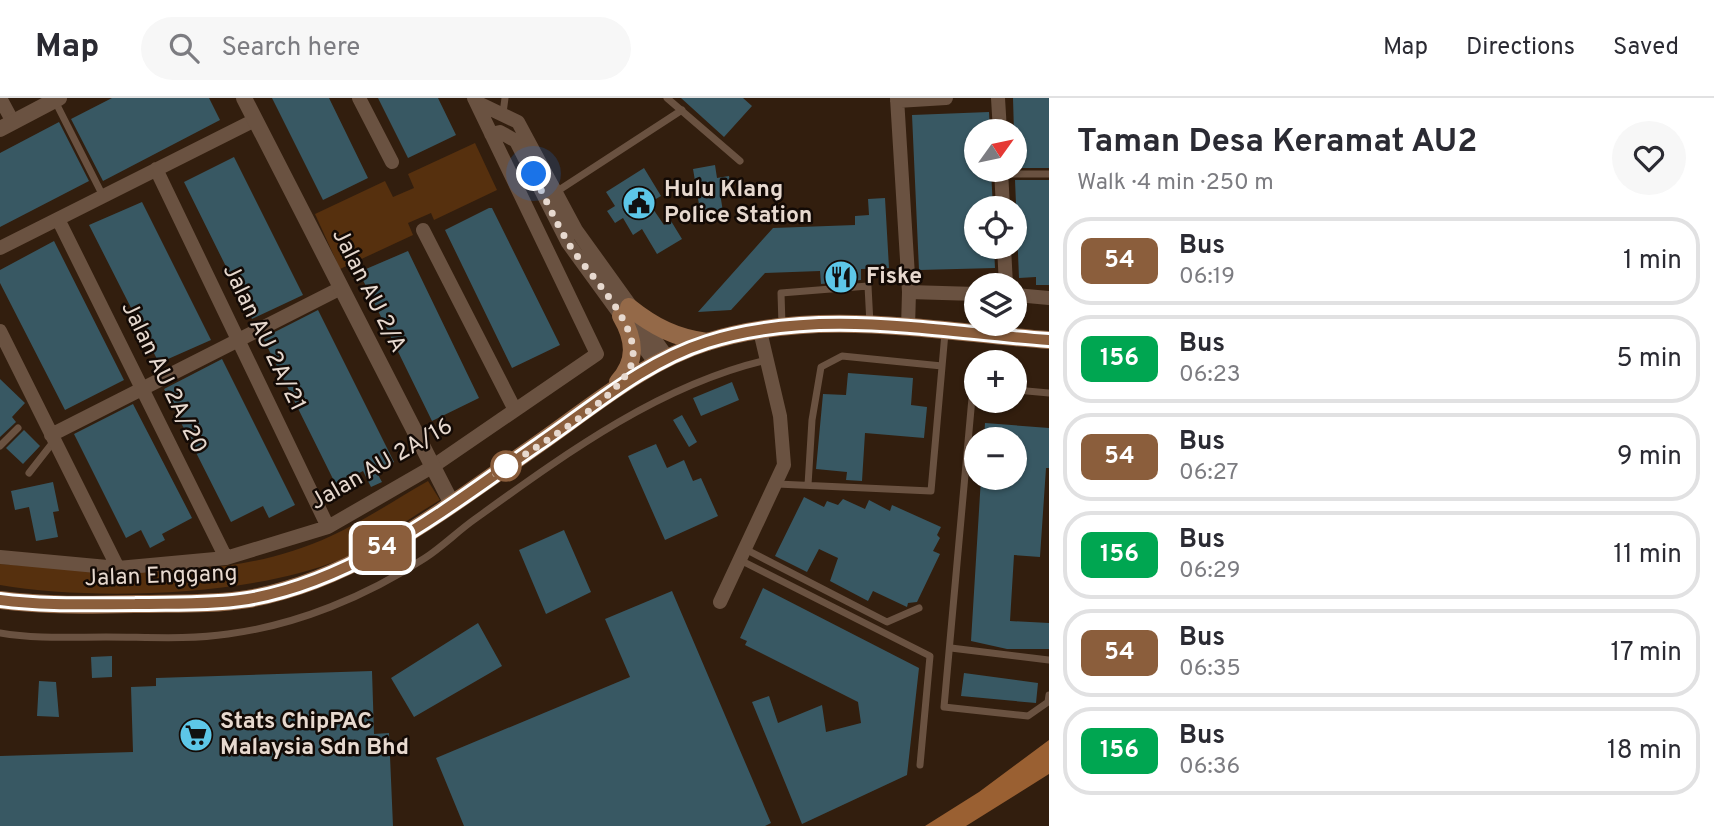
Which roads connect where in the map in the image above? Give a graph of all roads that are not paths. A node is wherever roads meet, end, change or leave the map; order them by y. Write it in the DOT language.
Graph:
graph roads {
  1 [pos="1,98"];
  2 [pos="244,98"];
  3 [pos="359,98"];
  4 [pos="667,98"];
  5 [pos="946,98"];
  6 [pos="998,98"];
  7 [pos="57,99"];
  8 [pos="475,100"];
  9 [pos="897,100"];
  10 [pos="504,105"];
  11 [pos="682,110"];
  12 [pos="999,119"];
  13 [pos="256,120"];
  14 [pos="7,125"];
  15 [pos="491,134"];
  16 [pos="392,162"];
  17 [pos="740,162"];
  18 [pos="156,169"];
  19 [pos="1027,173"];
  20 [pos="1049,174"];
  21 [pos="103,196"];
  22 [pos="550,196"];
  23 [pos="58,219"];
  24 [pos="423,230"];
  25 [pos="0,248"];
  26 [pos="341,288"];
  27 [pos="909,292"];
  28 [pos="964,294"];
  29 [pos="1027,296"];
  30 [pos="1049,298"];
  31 [pos="625,312"];
  32 [pos="870,325"];
  33 [pos="782,327"];
  34 [pos="908,328"];
  35 [pos="0,331"];
  36 [pos="760,331"];
  37 [pos="946,333"];
  38 [pos="239,340"];
  39 [pos="1049,340"];
  40 [pos="708,342"];
  41 [pos="766,360"];
  42 [pos="662,361"];
  43 [pos="942,366"];
  44 [pos="143,390"];
  45 [pos="1027,391"];
  46 [pos="1049,393"];
  47 [pos="605,398"];
  48 [pos="515,410"];
  49 [pos="971,413"];
  50 [pos="18,428"];
  51 [pos="53,438"];
  52 [pos="0,446"];
  53 [pos="432,467"];
  54 [pos="29,473"];
  55 [pos="777,484"];
  56 [pos="808,485"];
  57 [pos="452,504"];
  58 [pos="328,527"];
  59 [pos="743,555"];
  60 [pos="0,557"];
  61 [pos="226,558"];
  62 [pos="118,568"];
  63 [pos="0,600"];
  64 [pos="720,602"];
  65 [pos="919,608"];
  66 [pos="0,633"];
  67 [pos="951,648"];
  68 [pos="1049,660"];
  69 [pos="1049,695"];
  70 [pos="920,765"];
  1 -- 14 [label="street"];
  2 -- 13 [label="street, Jalan AU 2/A"];
  3 -- 16 [label="street"];
  4 -- 11 [label="lane"];
  5 -- 9 [label="street"];
  6 -- 12 [label="street"];
  7 -- 14 [label="street"];
  7 -- 21 [label="lane"];
  8 -- 10 [label="street"];
  8 -- 15 [label="street"];
  9 -- 27 [label="street"];
  10 -- 22 [label="street"];
  11 -- 17 [label="lane"];
  11 -- 22 [label="lane"];
  13 -- 18 [label="street"];
  13 -- 26 [label="street, Jalan AU 2/A"];
  15 -- 22 [label="street"];
  15 -- 48 [label="street, Jalan AU 2A/16"];
  18 -- 21 [label="street"];
  18 -- 38 [label="street, Jalan AU 2A/21"];
  19 -- 20 [label="lane"];
  21 -- 23 [label="street"];
  22 -- 31 [label="street"];
  23 -- 25 [label="street"];
  23 -- 44 [label="street, Jalan AU 2A/20"];
  24 -- 48 [label="street"];
  26 -- 38 [label="street"];
  26 -- 53 [label="street, Jalan AU 2/A"];
  27 -- 28 [label="street"];
  27 -- 34 [label="street"];
  29 -- 30 [label="street"];
  31 -- 40 [label="main road"];
  31 -- 42 [label="street"];
  31 -- 47 [label="main road"];
  32 -- 33 [label="main road, Jalan Enggang"];
  32 -- 33 [label="lane"];
  32 -- 34 [label="main road, Jalan Enggang"];
  33 -- 36 [label="main road, Jalan Enggang"];
  34 -- 37 [label="main road, Jalan Enggang"];
  35 -- 51 [label="street"];
  36 -- 40 [label="main road, Jalan Enggang"];
  36 -- 41 [label="street"];
  37 -- 39 [label="main road, Jalan Enggang"];
  37 -- 43 [label="lane"];
  38 -- 44 [label="street"];
  38 -- 58 [label="street, Jalan AU 2A/21"];
  40 -- 42 [label="main road, Jalan Enggang"];
  41 -- 55 [label="street"];
  41 -- 66 [label="lane"];
  42 -- 47 [label="main road, Jalan Enggang"];
  43 -- 56 [label="lane"];
  43 -- 56 [label="lane"];
  44 -- 51 [label="street"];
  44 -- 61 [label="street, Jalan AU 2A/20"];
  45 -- 46 [label="lane"];
  47 -- 57 [label="main road, Jalan Enggang"];
  48 -- 53 [label="street, Jalan AU 2A/16"];
  49 -- 67 [label="lane"];
  50 -- 52 [label="lane"];
  51 -- 54 [label="lane"];
  51 -- 62 [label="street"];
  53 -- 57 [label="street, Jalan AU 2/A"];
  53 -- 58 [label="street, Jalan AU 2A/16"];
  55 -- 56 [label="lane"];
  55 -- 59 [label="street"];
  57 -- 63 [label="main road, Jalan Enggang"];
  58 -- 61 [label="street, Jalan AU 2A/16"];
  59 -- 64 [label="street"];
  59 -- 65 [label="lane"];
  59 -- 70 [label="lane"];
  60 -- 62 [label="street, Jalan AU 2A/16"];
  61 -- 62 [label="street, Jalan AU 2A/16"];
  67 -- 68 [label="lane"];
  67 -- 69 [label="lane"];
}
